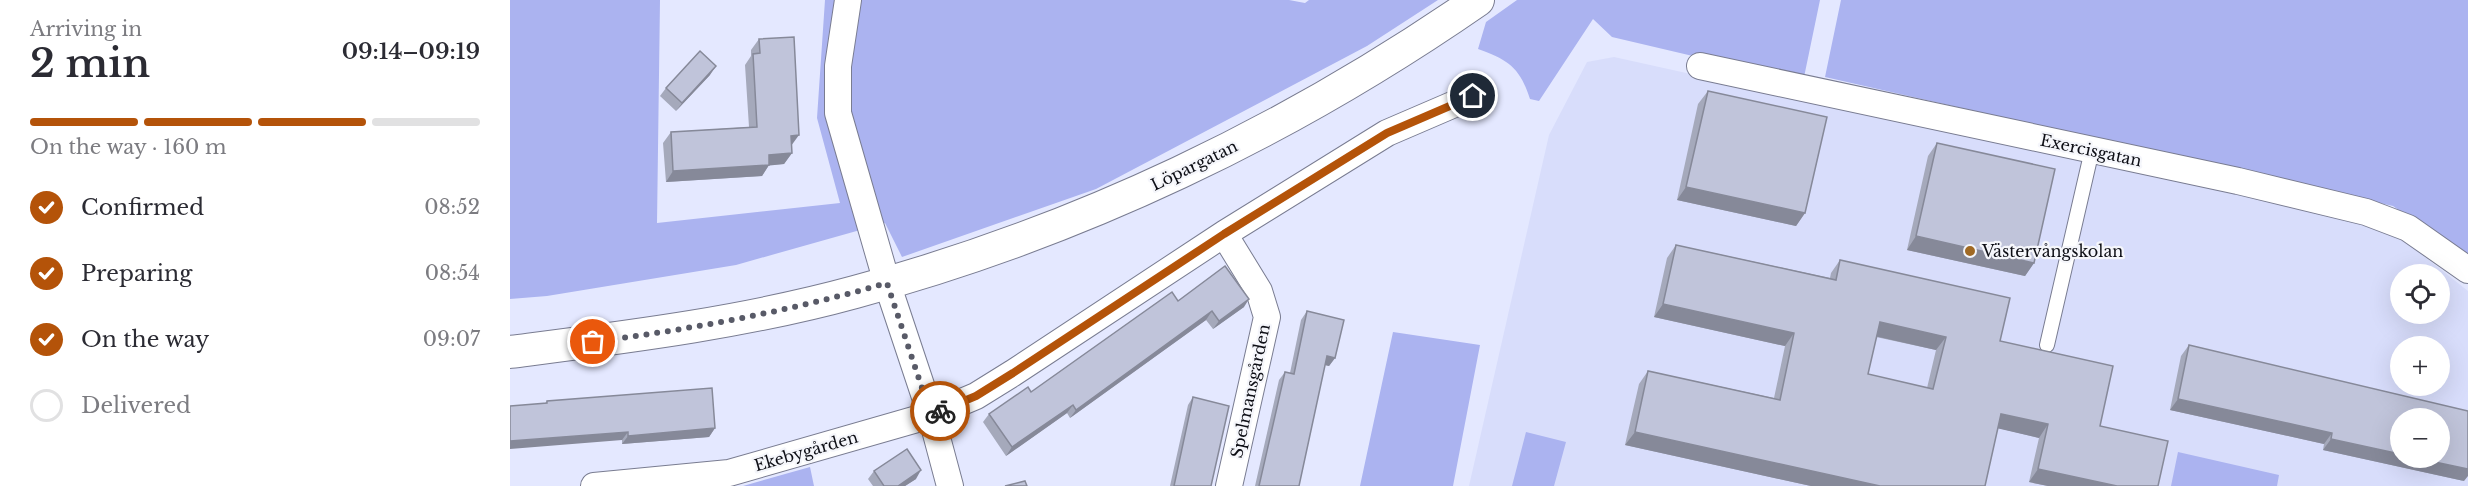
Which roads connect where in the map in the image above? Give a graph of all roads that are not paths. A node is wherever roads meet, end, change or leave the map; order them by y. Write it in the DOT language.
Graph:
graph roads {
  1 [pos="848,0"];
  2 [pos="1478,0"];
  3 [pos="1700,66"];
  4 [pos="1473,96"];
  5 [pos="2092,150"];
  6 [pos="1224,234"];
  7 [pos="2468,270"];
  8 [pos="887,283"];
  9 [pos="2047,345"];
  10 [pos="510,352"];
  11 [pos="931,415"];
  12 [pos="603,486"];
  13 [pos="950,486"];
  14 [pos="1229,486"];
  1 -- 8 [label="street"];
  2 -- 8 [label="street, Löpargatan"];
  3 -- 5 [label="street, Exercisgatan"];
  4 -- 6 [label="street"];
  5 -- 7 [label="street, Exercisgatan"];
  5 -- 9 [label="lane"];
  6 -- 11 [label="street"];
  6 -- 14 [label="street, Spelmansgården"];
  8 -- 10 [label="street, Löpargatan"];
  8 -- 11 [label="street"];
  11 -- 12 [label="street, Ekebygården"];
  11 -- 13 [label="street"];
}
